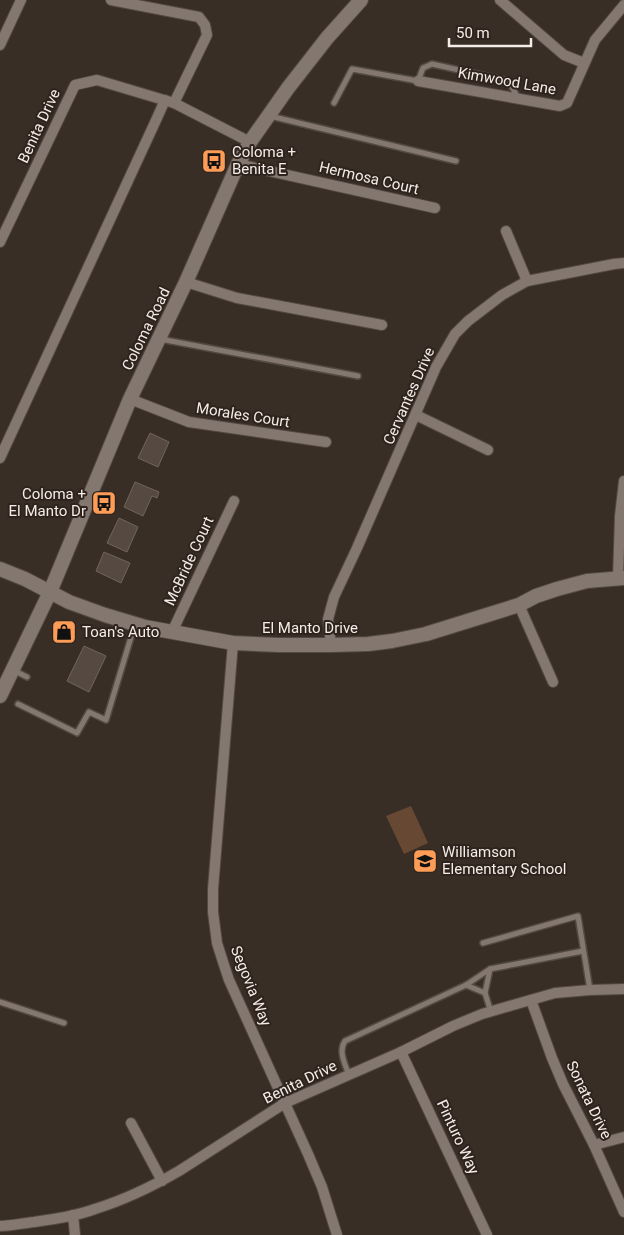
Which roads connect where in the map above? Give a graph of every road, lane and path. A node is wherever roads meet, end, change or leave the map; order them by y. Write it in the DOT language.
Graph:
graph roads {
  1 [pos="21,0"];
  2 [pos="111,0"];
  3 [pos="361,0"];
  4 [pos="500,0"];
  5 [pos="623,7"];
  6 [pos="0,45"];
  7 [pos="584,63"];
  8 [pos="418,81"];
  9 [pos="518,98"];
  10 [pos="169,101"];
  11 [pos="334,103"];
  12 [pos="267,116"];
  13 [pos="250,142"];
  14 [pos="456,161"];
  15 [pos="238,164"];
  16 [pos="435,208"];
  17 [pos="506,231"];
  18 [pos="0,242"];
  19 [pos="624,263"];
  20 [pos="527,281"];
  21 [pos="186,282"];
  22 [pos="382,325"];
  23 [pos="159,339"];
  24 [pos="358,376"];
  25 [pos="130,398"];
  26 [pos="416,415"];
  27 [pos="326,442"];
  28 [pos="488,450"];
  29 [pos="0,458"];
  30 [pos="624,481"];
  31 [pos="234,501"];
  32 [pos="0,569"];
  33 [pos="621,578"];
  34 [pos="50,592"];
  35 [pos="519,605"];
  36 [pos="135,624"];
  37 [pos="172,632"];
  38 [pos="233,643"];
  39 [pos="331,646"];
  40 [pos="12,670"];
  41 [pos="27,677"];
  42 [pos="553,682"];
  43 [pos="0,696"];
  44 [pos="18,704"];
  45 [pos="483,943"];
  46 [pos="583,951"];
  47 [pos="490,969"];
  48 [pos="466,985"];
  49 [pos="590,990"];
  50 [pos="624,990"];
  51 [pos="485,994"];
  52 [pos="531,1000"];
  53 [pos="0,1002"];
  54 [pos="491,1012"];
  55 [pos="64,1023"];
  56 [pos="401,1052"];
  57 [pos="349,1075"];
  58 [pos="285,1103"];
  59 [pos="131,1123"];
  60 [pos="624,1137"];
  61 [pos="594,1145"];
  62 [pos="162,1181"];
  63 [pos="624,1212"];
  64 [pos="73,1215"];
  65 [pos="0,1226"];
  66 [pos="75,1235"];
  67 [pos="337,1235"];
  68 [pos="487,1235"];
  1 -- 6 [label="street"];
  2 -- 10 [label="street"];
  3 -- 12 [label="main road, Coloma Road"];
  4 -- 7 [label="street"];
  5 -- 7 [label="street, Kimwood Lane"];
  7 -- 9 [label="street, Kimwood Lane"];
  8 -- 9 [label="street, Kimwood Lane"];
  8 -- 9 [label="lane"];
  8 -- 11 [label="lane"];
  10 -- 13 [label="street, Benita Drive"];
  10 -- 18 [label="street, Benita Drive"];
  10 -- 29 [label="street"];
  12 -- 13 [label="main road, Coloma Road"];
  12 -- 14 [label="lane"];
  13 -- 15 [label="main road, Coloma Road"];
  15 -- 16 [label="street, Hermosa Court"];
  15 -- 21 [label="main road, Coloma Road"];
  17 -- 20 [label="street"];
  19 -- 20 [label="street, Cervantes Drive"];
  20 -- 26 [label="street, Cervantes Drive"];
  21 -- 22 [label="street"];
  21 -- 23 [label="main road, Coloma Road"];
  23 -- 24 [label="lane"];
  23 -- 25 [label="main road, Coloma Road"];
  25 -- 27 [label="street, Morales Court"];
  25 -- 34 [label="main road, Coloma Road"];
  26 -- 28 [label="street"];
  26 -- 39 [label="street, Cervantes Drive"];
  30 -- 33 [label="street"];
  31 -- 37 [label="street, McBride Court"];
  32 -- 34 [label="main road, El Manto Drive"];
  33 -- 35 [label="main road, El Manto Drive"];
  34 -- 36 [label="main road, El Manto Drive"];
  34 -- 40 [label="main road, Coloma Road"];
  35 -- 39 [label="main road, El Manto Drive"];
  35 -- 42 [label="street"];
  36 -- 37 [label="main road, El Manto Drive"];
  36 -- 44 [label="lane"];
  37 -- 38 [label="main road, El Manto Drive"];
  38 -- 39 [label="main road, El Manto Drive"];
  38 -- 58 [label="street, Segovia Way"];
  40 -- 41 [label="lane"];
  40 -- 43 [label="main road, Coloma Road"];
  45 -- 46 [label="lane"];
  46 -- 47 [label="lane"];
  46 -- 49 [label="lane"];
  47 -- 48 [label="lane"];
  47 -- 51 [label="lane"];
  48 -- 51 [label="lane"];
  48 -- 57 [label="lane"];
  49 -- 50 [label="street, Benita Drive"];
  49 -- 52 [label="street, Benita Drive"];
  51 -- 54 [label="lane"];
  52 -- 54 [label="street, Benita Drive"];
  52 -- 61 [label="street, Sonata Drive"];
  53 -- 55 [label="lane"];
  54 -- 56 [label="street, Benita Drive"];
  56 -- 57 [label="street, Benita Drive"];
  56 -- 68 [label="street, Pinturo Way"];
  57 -- 58 [label="street, Benita Drive"];
  58 -- 62 [label="street, Benita Drive"];
  58 -- 67 [label="street, Segovia Way"];
  59 -- 62 [label="street"];
  60 -- 61 [label="street"];
  61 -- 63 [label="street, Sonata Drive"];
  62 -- 64 [label="street, Benita Drive"];
  64 -- 65 [label="street, Benita Drive"];
  64 -- 66 [label="street"];
}
